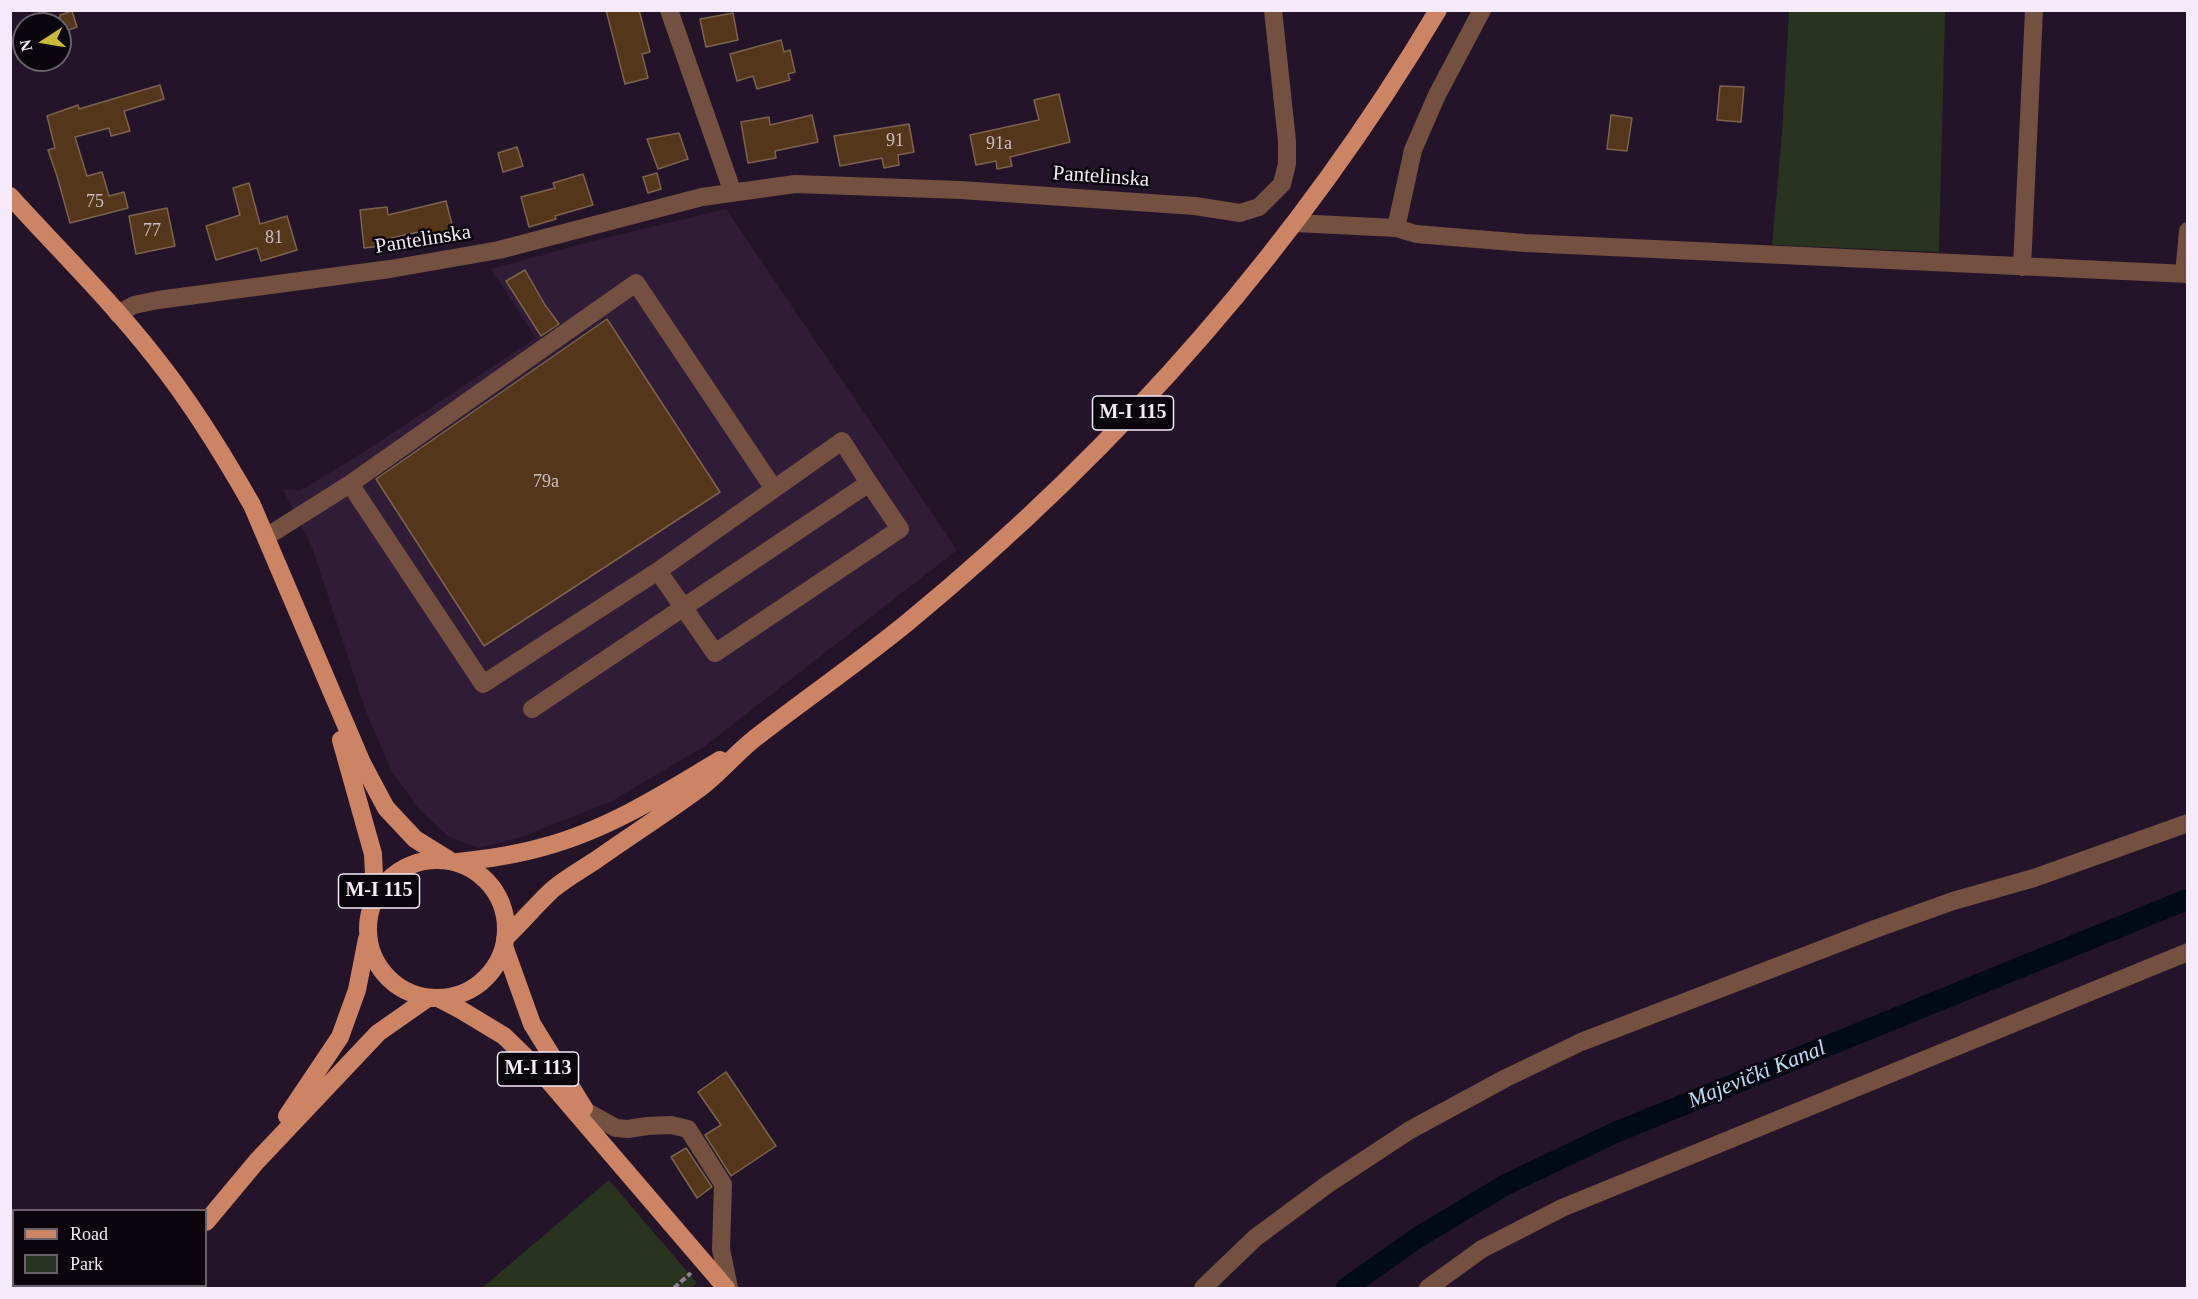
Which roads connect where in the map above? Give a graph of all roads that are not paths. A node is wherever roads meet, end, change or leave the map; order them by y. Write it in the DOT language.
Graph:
graph roads {
  1 [pos="669,10"];
  2 [pos="1273,10"];
  3 [pos="1438,10"];
  4 [pos="1482,10"];
  5 [pos="2034,10"];
  6 [pos="733,193"];
  7 [pos="10,196"];
  8 [pos="1295,223"];
  9 [pos="1396,228"];
  10 [pos="2187,231"];
  11 [pos="2022,267"];
  12 [pos="2186,274"];
  13 [pos="118,314"];
  14 [pos="869,483"];
  15 [pos="350,484"];
  16 [pos="774,489"];
  17 [pos="266,537"];
  18 [pos="658,571"];
  19 [pos="684,608"];
  20 [pos="317,658"];
  21 [pos="532,709"];
  22 [pos="749,742"];
  23 [pos="2187,823"];
  24 [pos="453,861"];
  25 [pos="375,897"];
  26 [pos="368,938"];
  27 [pos="504,942"];
  28 [pos="2187,952"];
  29 [pos="433,998"];
  30 [pos="587,1112"];
  31 [pos="257,1161"];
  32 [pos="620,1162"];
  33 [pos="207,1221"];
  34 [pos="728,1288"];
  35 [pos="1203,1288"];
  36 [pos="1428,1288"];
  1 -- 6 [label="street"];
  2 -- 6 [label="street, Pantelinska"];
  3 -- 8 [label="main road, M-I 115"];
  4 -- 9 [label="street"];
  5 -- 11 [label="street"];
  6 -- 13 [label="street, Pantelinska"];
  7 -- 13 [label="main road"];
  8 -- 9 [label="street"];
  8 -- 22 [label="main road, M-I 115"];
  9 -- 11 [label="street"];
  10 -- 12 [label="street"];
  11 -- 12 [label="street"];
  13 -- 17 [label="main road"];
  14 -- 16 [label="street"];
  14 -- 19 [label="street"];
  14 -- 19 [label="street"];
  15 -- 16 [label="street"];
  15 -- 17 [label="street"];
  15 -- 18 [label="street"];
  16 -- 18 [label="street"];
  17 -- 20 [label="main road"];
  18 -- 19 [label="street"];
  19 -- 21 [label="street"];
  20 -- 24 [label="main road"];
  20 -- 25 [label="main road"];
  22 -- 24 [label="main road, M-I 115"];
  22 -- 27 [label="main road, M-I 115"];
  23 -- 35 [label="street"];
  24 -- 25 [label="main road, M-I 115"];
  24 -- 27 [label="main road"];
  25 -- 26 [label="main road, M-I 115"];
  26 -- 29 [label="main road, M-I 115"];
  26 -- 31 [label="main road, M-I 115"];
  27 -- 29 [label="main road, M-I 115"];
  27 -- 30 [label="main road, M-I 113"];
  28 -- 36 [label="street"];
  29 -- 31 [label="main road, M-I 115"];
  29 -- 32 [label="main road, M-I 113"];
  30 -- 32 [label="main road, M-I 113"];
  30 -- 34 [label="street"];
  31 -- 33 [label="main road, M-I 115"];
  32 -- 34 [label="main road, M-I 113"];
}
